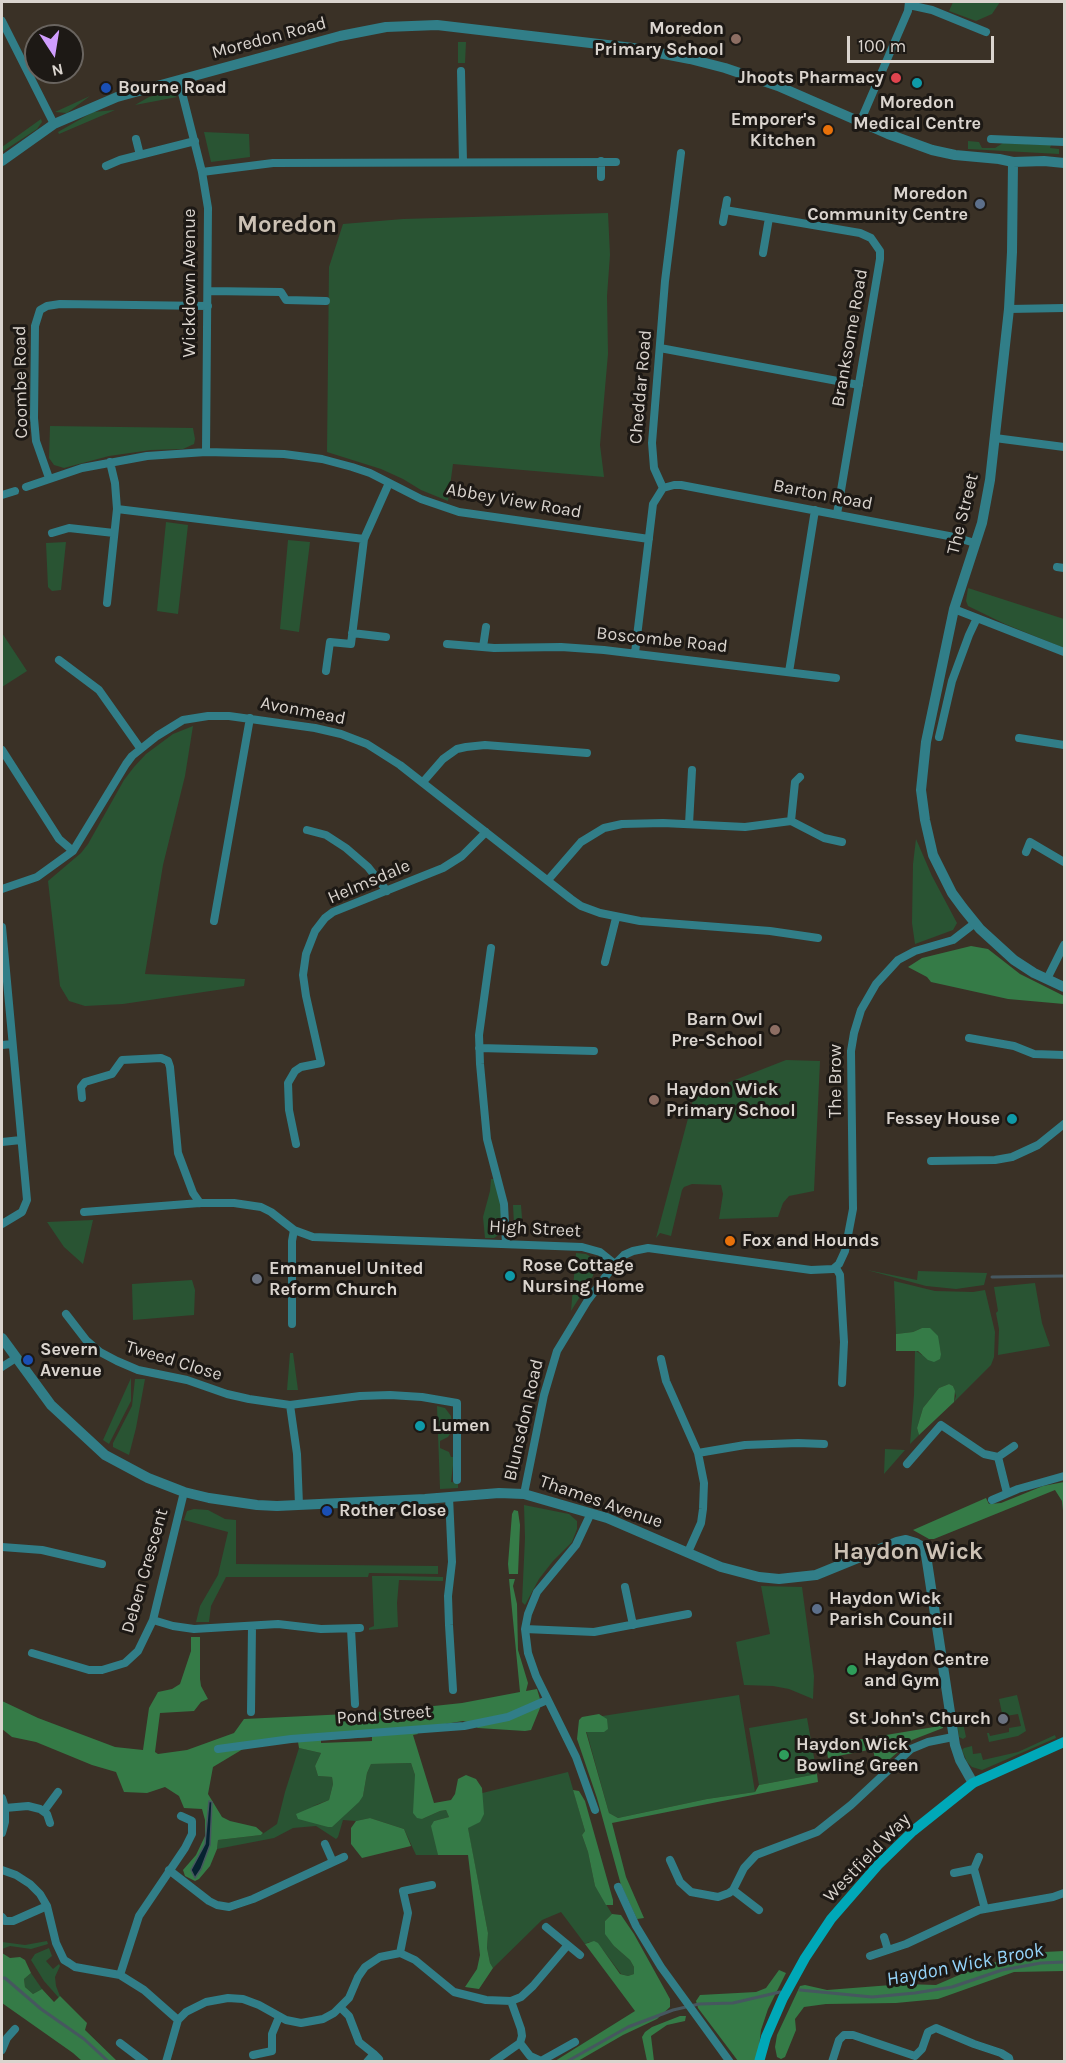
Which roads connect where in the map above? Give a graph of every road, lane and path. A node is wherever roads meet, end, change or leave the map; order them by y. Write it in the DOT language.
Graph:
graph roads {
  1 [pos="909,3"];
  2 [pos="2,21"];
  3 [pos="986,32"];
  4 [pos="461,71"];
  5 [pos="179,81"];
  6 [pos="861,120"];
  7 [pos="54,124"];
  8 [pos="136,139"];
  9 [pos="992,139"];
  10 [pos="195,141"];
  11 [pos="1065,142"];
  12 [pos="681,153"];
  13 [pos="140,155"];
  14 [pos="2,161"];
  15 [pos="600,161"];
  16 [pos="463,162"];
  17 [pos="616,162"];
  18 [pos="1013,162"];
  19 [pos="1065,163"];
  20 [pos="106,166"];
  21 [pos="202,172"];
  22 [pos="601,177"];
  23 [pos="727,200"];
  24 [pos="725,210"];
  25 [pos="769,218"];
  26 [pos="723,222"];
  27 [pos="763,253"];
  28 [pos="208,291"];
  29 [pos="326,301"];
  30 [pos="208,306"];
  31 [pos="1065,308"];
  32 [pos="1008,309"];
  33 [pos="660,348"];
  34 [pos="859,385"];
  35 [pos="995,438"];
  36 [pos="1065,447"];
  37 [pos="206,452"];
  38 [pos="110,462"];
  39 [pos="49,478"];
  40 [pos="389,483"];
  41 [pos="26,487"];
  42 [pos="663,488"];
  43 [pos="15,491"];
  44 [pos="2,495"];
  45 [pos="117,509"];
  46 [pos="815,510"];
  47 [pos="837,514"];
  48 [pos="52,533"];
  49 [pos="114,533"];
  50 [pos="364,539"];
  51 [pos="649,539"];
  52 [pos="975,543"];
  53 [pos="107,603"];
  54 [pos="954,609"];
  55 [pos="977,618"];
  56 [pos="486,627"];
  57 [pos="352,633"];
  58 [pos="386,637"];
  59 [pos="447,644"];
  60 [pos="483,647"];
  61 [pos="1065,652"];
  62 [pos="635,653"];
  63 [pos="59,660"];
  64 [pos="326,671"];
  65 [pos="789,672"];
  66 [pos="836,678"];
  67 [pos="250,718"];
  68 [pos="939,737"];
  69 [pos="1019,738"];
  70 [pos="1065,745"];
  71 [pos="140,748"];
  72 [pos="2,750"];
  73 [pos="587,753"];
  74 [pos="692,770"];
  75 [pos="800,777"];
  76 [pos="423,782"];
  77 [pos="791,821"];
  78 [pos="689,824"];
  79 [pos="306,830"];
  80 [pos="486,832"];
  81 [pos="842,842"];
  82 [pos="73,851"];
  83 [pos="1026,852"];
  84 [pos="1065,861"];
  85 [pos="548,880"];
  86 [pos="2,889"];
  87 [pos="387,891"];
  88 [pos="616,918"];
  89 [pos="214,921"];
  90 [pos="975,923"];
  91 [pos="2,927"];
  92 [pos="818,938"];
  93 [pos="1065,945"];
  94 [pos="491,948"];
  95 [pos="605,962"];
  96 [pos="1047,979"];
  97 [pos="1065,987"];
  98 [pos="969,1038"];
  99 [pos="12,1044"];
  100 [pos="2,1045"];
  101 [pos="479,1048"];
  102 [pos="594,1051"];
  103 [pos="1065,1055"];
  104 [pos="82,1098"];
  105 [pos="1065,1124"];
  106 [pos="21,1140"];
  107 [pos="2,1142"];
  108 [pos="296,1144"];
  109 [pos="931,1161"];
  110 [pos="200,1203"];
  111 [pos="84,1212"];
  112 [pos="2,1224"];
  113 [pos="294,1230"];
  114 [pos="507,1244"];
  115 [pos="615,1264"];
  116 [pos="838,1266"];
  117 [pos="66,1314"];
  118 [pos="292,1324"];
  119 [pos="2,1338"];
  120 [pos="16,1358"];
  121 [pos="661,1359"];
  122 [pos="2,1368"];
  123 [pos="842,1383"];
  124 [pos="290,1405"];
  125 [pos="824,1444"];
  126 [pos="1014,1446"];
  127 [pos="698,1453"];
  128 [pos="998,1457"];
  129 [pos="908,1464"];
  130 [pos="1065,1476"];
  131 [pos="458,1480"];
  132 [pos="184,1492"];
  133 [pos="1007,1493"];
  134 [pos="524,1494"];
  135 [pos="449,1497"];
  136 [pos="992,1500"];
  137 [pos="299,1505"];
  138 [pos="591,1513"];
  139 [pos="2,1547"];
  140 [pos="688,1552"];
  141 [pos="102,1564"];
  142 [pos="625,1587"];
  143 [pos="688,1614"];
  144 [pos="153,1620"];
  145 [pos="633,1625"];
  146 [pos="252,1626"];
  147 [pos="525,1629"];
  148 [pos="32,1653"];
  149 [pos="453,1690"];
  150 [pos="547,1700"];
  151 [pos="355,1704"];
  152 [pos="251,1712"];
  153 [pos="953,1737"];
  154 [pos="1064,1743"];
  155 [pos="218,1749"];
  156 [pos="973,1782"];
  157 [pos="58,1792"];
  158 [pos="2,1798"];
  159 [pos="5,1808"];
  160 [pos="595,1810"];
  161 [pos="44,1811"];
  162 [pos="181,1816"];
  163 [pos="50,1823"];
  164 [pos="2,1833"];
  165 [pos="325,1844"];
  166 [pos="344,1857"];
  167 [pos="978,1857"];
  168 [pos="670,1860"];
  169 [pos="333,1862"];
  170 [pos="974,1869"];
  171 [pos="2,1870"];
  172 [pos="169,1870"];
  173 [pos="954,1873"];
  174 [pos="432,1885"];
  175 [pos="618,1887"];
  176 [pos="734,1890"];
  177 [pos="1065,1893"];
  178 [pos="47,1906"];
  179 [pos="985,1909"];
  180 [pos="759,1910"];
  181 [pos="2,1917"];
  182 [pos="546,1927"];
  183 [pos="884,1937"];
  184 [pos="567,1946"];
  185 [pos="888,1950"];
  186 [pos="400,1953"];
  187 [pos="580,1955"];
  188 [pos="870,1956"];
  189 [pos="120,1975"];
  190 [pos="511,2001"];
  191 [pos="341,2008"];
  192 [pos="279,2017"];
  193 [pos="178,2020"];
  194 [pos="15,2029"];
  195 [pos="575,2042"];
  196 [pos="120,2043"];
  197 [pos="520,2043"];
  198 [pos="2,2050"];
  199 [pos="272,2051"];
  200 [pos="253,2055"];
  201 [pos="373,2058"];
  202 [pos="145,2061"];
  203 [pos="166,2061"];
  204 [pos="274,2061"];
  205 [pos="493,2061"];
  206 [pos="730,2061"];
  207 [pos="759,2061"];
  208 [pos="831,2061"];
  209 [pos="1010,2061"];
  1 -- 3 [label="street"];
  1 -- 6 [label="street"];
  2 -- 7 [label="street"];
  4 -- 16 [label="street"];
  5 -- 6 [label="street, Moredon Road"];
  5 -- 7 [label="street, Moredon Road"];
  5 -- 10 [label="street, Wickdown Avenue"];
  6 -- 18 [label="street, Moredon Road"];
  7 -- 14 [label="street, Moredon Road"];
  8 -- 13 [label="street"];
  9 -- 11 [label="street"];
  10 -- 13 [label="street"];
  10 -- 21 [label="street, Wickdown Avenue"];
  12 -- 33 [label="street, Cheddar Road"];
  13 -- 20 [label="street"];
  15 -- 16 [label="street"];
  15 -- 17 [label="street"];
  15 -- 22 [label="street"];
  16 -- 21 [label="street"];
  18 -- 19 [label="street, Moredon Road"];
  18 -- 32 [label="street, The Street"];
  21 -- 28 [label="street, Wickdown Avenue"];
  23 -- 24 [label="street"];
  24 -- 25 [label="street, Branksome Road"];
  24 -- 26 [label="street"];
  25 -- 27 [label="street"];
  25 -- 34 [label="street, Branksome Road"];
  28 -- 29 [label="street"];
  28 -- 30 [label="street, Wickdown Avenue"];
  30 -- 37 [label="street, Wickdown Avenue"];
  30 -- 39 [label="street, Coombe Road"];
  31 -- 32 [label="street"];
  32 -- 35 [label="street, The Street"];
  33 -- 34 [label="street"];
  33 -- 42 [label="street, Cheddar Road"];
  34 -- 47 [label="street, Branksome Road"];
  35 -- 36 [label="street"];
  35 -- 52 [label="street, The Street"];
  37 -- 38 [label="street, Abbey View Road"];
  37 -- 40 [label="street, Abbey View Road"];
  38 -- 39 [label="street, Abbey View Road"];
  38 -- 45 [label="street"];
  39 -- 41 [label="street, Abbey View Road"];
  40 -- 50 [label="street"];
  40 -- 51 [label="street, Abbey View Road"];
  42 -- 46 [label="street, Barton Road"];
  42 -- 51 [label="street"];
  43 -- 44 [label="street"];
  45 -- 49 [label="street"];
  45 -- 50 [label="street"];
  46 -- 47 [label="street, Barton Road"];
  46 -- 65 [label="street"];
  47 -- 52 [label="street, Barton Road"];
  48 -- 49 [label="street"];
  49 -- 53 [label="street"];
  50 -- 57 [label="street"];
  51 -- 62 [label="street"];
  52 -- 54 [label="street, The Street"];
  54 -- 55 [label="street"];
  54 -- 90 [label="street, The Street"];
  55 -- 61 [label="street"];
  55 -- 68 [label="street"];
  56 -- 60 [label="street"];
  57 -- 58 [label="street"];
  57 -- 64 [label="street"];
  59 -- 60 [label="street, Boscombe Road"];
  60 -- 62 [label="street, Boscombe Road"];
  62 -- 65 [label="street, Boscombe Road"];
  63 -- 71 [label="street"];
  65 -- 66 [label="street, Boscombe Road"];
  67 -- 71 [label="street, Avonmead"];
  67 -- 76 [label="street, Avonmead"];
  67 -- 89 [label="street"];
  69 -- 70 [label="street"];
  71 -- 82 [label="street, Avonmead"];
  72 -- 82 [label="street"];
  73 -- 76 [label="street"];
  74 -- 78 [label="street"];
  75 -- 77 [label="street"];
  76 -- 80 [label="street, Avonmead"];
  77 -- 78 [label="street"];
  77 -- 81 [label="street"];
  78 -- 85 [label="street"];
  79 -- 87 [label="street"];
  80 -- 85 [label="street, Avonmead"];
  80 -- 87 [label="street, Helmsdale"];
  82 -- 86 [label="street, Avonmead"];
  83 -- 84 [label="street"];
  85 -- 88 [label="street, Avonmead"];
  87 -- 108 [label="street, Helmsdale"];
  88 -- 92 [label="street, Avonmead"];
  88 -- 95 [label="street"];
  90 -- 96 [label="street, The Street"];
  90 -- 116 [label="street, The Brow"];
  91 -- 99 [label="street"];
  93 -- 96 [label="street"];
  94 -- 101 [label="street"];
  96 -- 97 [label="street, The Street"];
  98 -- 103 [label="street"];
  99 -- 100 [label="street"];
  99 -- 106 [label="street"];
  101 -- 102 [label="street"];
  101 -- 114 [label="street"];
  104 -- 110 [label="street"];
  105 -- 109 [label="street"];
  106 -- 107 [label="street"];
  106 -- 112 [label="street"];
  110 -- 111 [label="street"];
  110 -- 113 [label="street"];
  113 -- 114 [label="street, High Street"];
  113 -- 118 [label="street"];
  114 -- 115 [label="street, High Street"];
  115 -- 116 [label="street"];
  115 -- 134 [label="street, Blunsdon Road"];
  116 -- 123 [label="street"];
  117 -- 124 [label="street, Tweed Close"];
  119 -- 120 [label="street, Thames Avenue"];
  120 -- 122 [label="street"];
  120 -- 132 [label="street, Thames Avenue"];
  121 -- 127 [label="street"];
  124 -- 131 [label="street, Tweed Close"];
  124 -- 137 [label="street"];
  125 -- 127 [label="street"];
  126 -- 128 [label="street"];
  127 -- 140 [label="street"];
  128 -- 129 [label="street"];
  128 -- 133 [label="street"];
  130 -- 133 [label="street"];
  132 -- 137 [label="street, Thames Avenue"];
  132 -- 144 [label="street, Deben Crescent"];
  133 -- 136 [label="street"];
  134 -- 135 [label="street, Thames Avenue"];
  134 -- 138 [label="street, Thames Avenue"];
  135 -- 137 [label="street, Thames Avenue"];
  135 -- 149 [label="street"];
  138 -- 140 [label="street, Thames Avenue"];
  138 -- 147 [label="street"];
  139 -- 141 [label="street"];
  140 -- 153 [label="street, Thames Avenue"];
  142 -- 145 [label="street"];
  143 -- 145 [label="street"];
  144 -- 146 [label="street"];
  144 -- 148 [label="street, Deben Crescent"];
  145 -- 147 [label="street"];
  146 -- 151 [label="street"];
  146 -- 152 [label="street"];
  147 -- 150 [label="street"];
  150 -- 155 [label="street, Pond Street"];
  150 -- 160 [label="street"];
  153 -- 156 [label="street, Thames Avenue"];
  153 -- 176 [label="street"];
  154 -- 156 [label="main road, Westfield Way"];
  156 -- 207 [label="main road, Westfield Way"];
  157 -- 161 [label="street"];
  158 -- 159 [label="street"];
  159 -- 161 [label="street"];
  159 -- 164 [label="street"];
  161 -- 163 [label="street"];
  162 -- 172 [label="street"];
  165 -- 169 [label="street"];
  166 -- 169 [label="street"];
  167 -- 170 [label="street"];
  168 -- 176 [label="street"];
  169 -- 172 [label="street"];
  170 -- 173 [label="street"];
  170 -- 179 [label="street"];
  171 -- 178 [label="street"];
  172 -- 189 [label="street"];
  174 -- 186 [label="street"];
  175 -- 206 [label="street"];
  176 -- 180 [label="street"];
  177 -- 179 [label="street"];
  178 -- 181 [label="street"];
  178 -- 189 [label="street"];
  179 -- 185 [label="street"];
  182 -- 184 [label="street"];
  183 -- 185 [label="street"];
  184 -- 187 [label="street"];
  184 -- 190 [label="street"];
  185 -- 188 [label="street"];
  186 -- 190 [label="street"];
  186 -- 191 [label="street"];
  189 -- 193 [label="street"];
  190 -- 197 [label="street"];
  191 -- 192 [label="street"];
  191 -- 201 [label="street"];
  192 -- 193 [label="street"];
  192 -- 199 [label="street"];
  193 -- 203 [label="street"];
  194 -- 198 [label="street"];
  195 -- 197 [label="street"];
  196 -- 202 [label="street"];
  197 -- 205 [label="street"];
  199 -- 200 [label="street"];
  199 -- 204 [label="street"];
  208 -- 209 [label="street"];
}
